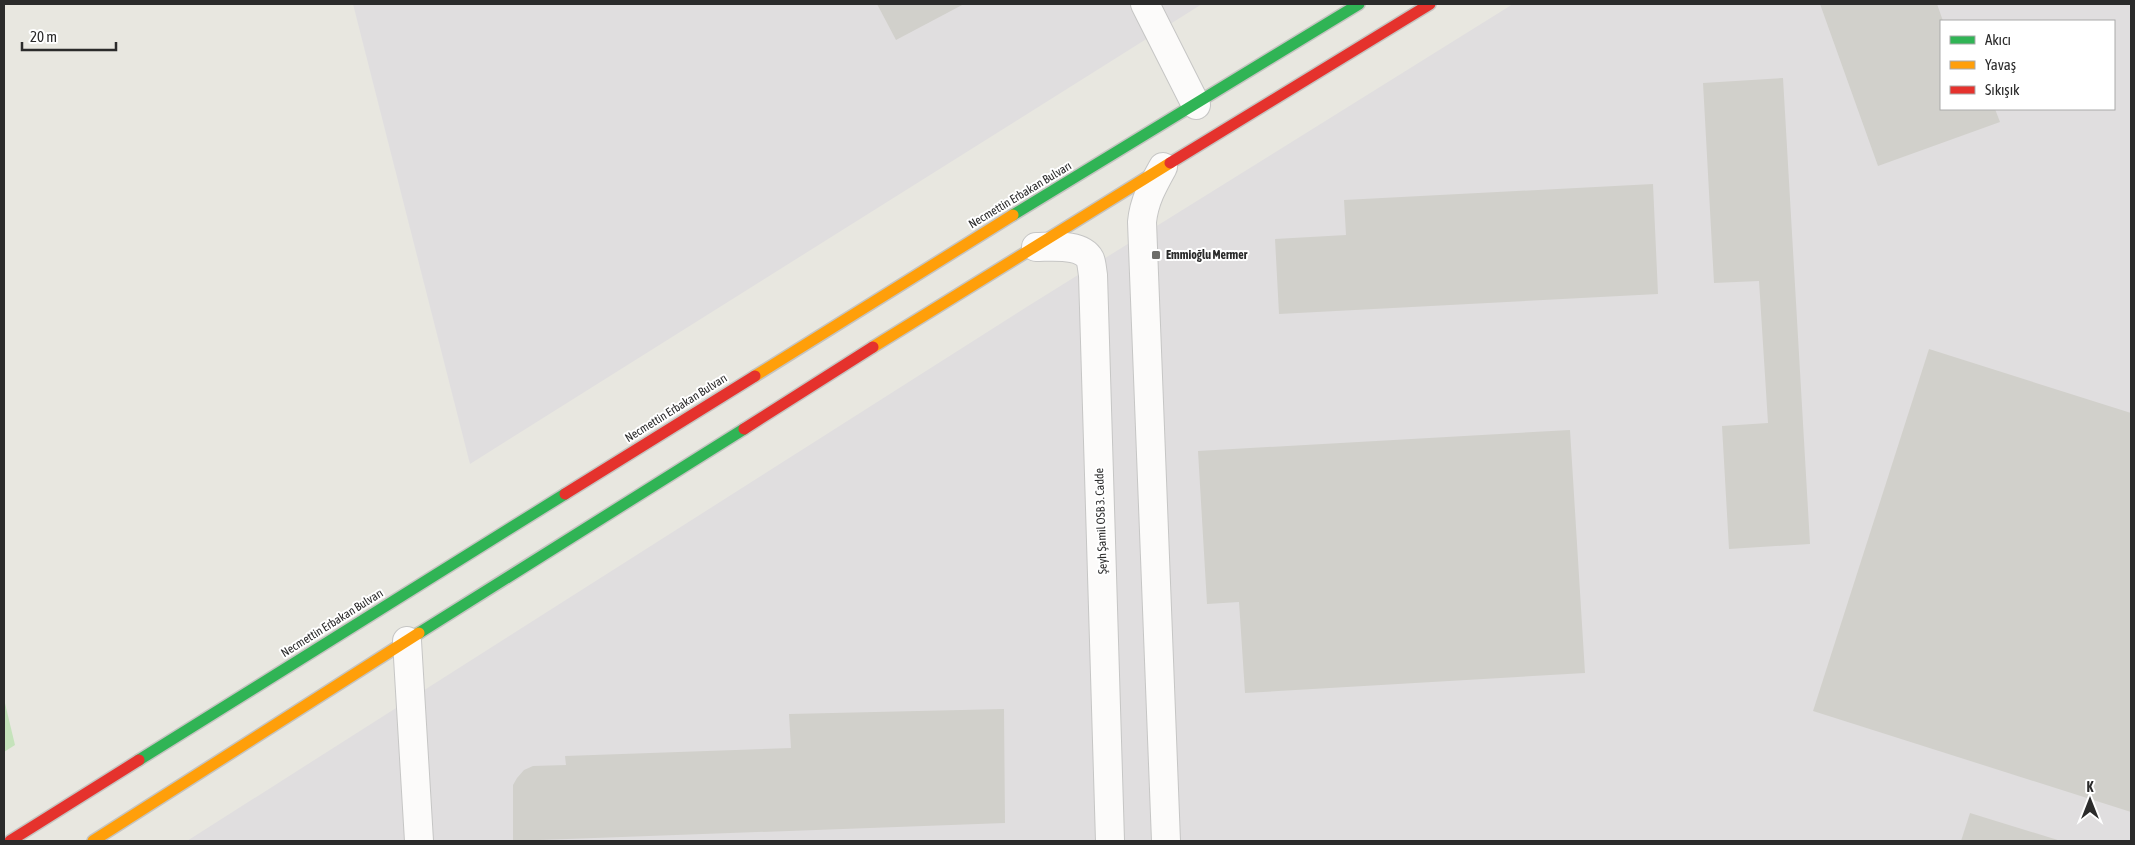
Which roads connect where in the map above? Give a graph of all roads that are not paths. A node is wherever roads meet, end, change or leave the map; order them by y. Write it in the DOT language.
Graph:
graph roads {
  1 [pos="1145,4"];
  2 [pos="1359,4"];
  3 [pos="1430,4"];
  4 [pos="1196,105"];
  5 [pos="1163,167"];
  6 [pos="1036,247"];
  7 [pos="407,641"];
  8 [pos="10,841"];
  9 [pos="93,841"];
  10 [pos="419,841"];
  11 [pos="1110,841"];
  12 [pos="1166,841"];
  1 -- 4 [label="street"];
  2 -- 4 [label="main road, Necmettin Erbakan Bulvarı"];
  3 -- 5 [label="main road"];
  4 -- 8 [label="main road, Necmettin Erbakan Bulvarı"];
  5 -- 6 [label="main road"];
  5 -- 12 [label="street"];
  6 -- 7 [label="main road"];
  6 -- 11 [label="street, Şeyh Şamil OSB 3. Cadde"];
  7 -- 9 [label="main road"];
  7 -- 10 [label="street"];
}
